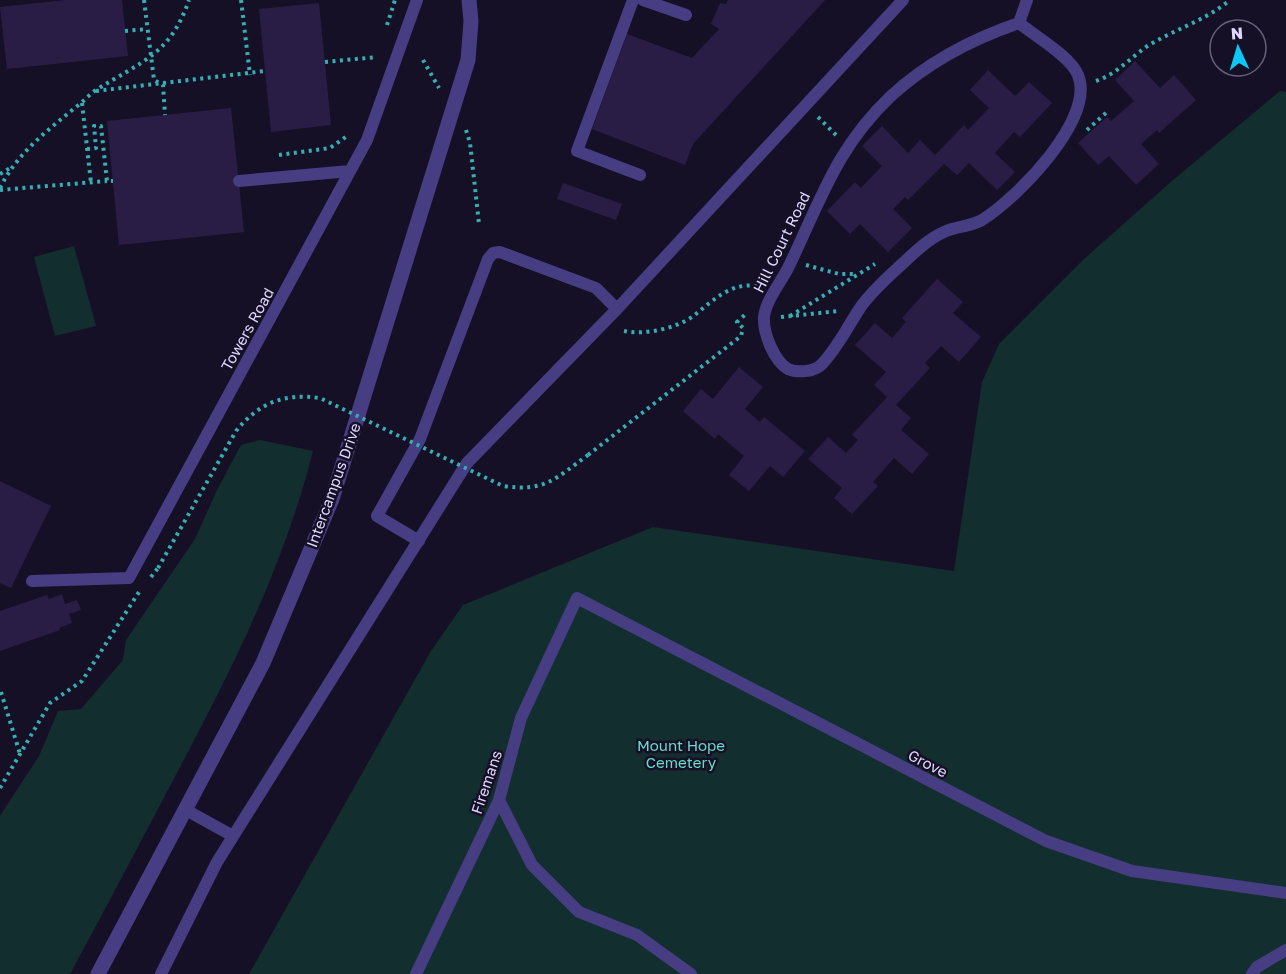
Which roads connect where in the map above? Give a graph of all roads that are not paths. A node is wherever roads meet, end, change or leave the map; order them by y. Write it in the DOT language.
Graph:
graph roads {
  1 [pos="417,0"];
  2 [pos="469,0"];
  3 [pos="633,0"];
  4 [pos="643,0"];
  5 [pos="903,0"];
  6 [pos="1027,0"];
  7 [pos="686,15"];
  8 [pos="1019,23"];
  9 [pos="350,171"];
  10 [pos="640,175"];
  11 [pos="238,181"];
  12 [pos="617,309"];
  13 [pos="419,541"];
  14 [pos="32,581"];
  15 [pos="577,598"];
  16 [pos="499,800"];
  17 [pos="186,810"];
  18 [pos="233,836"];
  19 [pos="1286,893"];
  20 [pos="1286,950"];
  21 [pos="98,974"];
  22 [pos="161,974"];
  23 [pos="416,974"];
  24 [pos="691,974"];
  25 [pos="1252,974"];
  1 -- 9 [label="lane, Towers Road"];
  2 -- 17 [label="street, Intercampus Drive"];
  3 -- 10 [label="lane"];
  4 -- 7 [label="lane"];
  5 -- 12 [label="lane"];
  6 -- 8 [label="lane"];
  8 -- 8 [label="lane, Hill Court Road"];
  9 -- 11 [label="lane"];
  9 -- 14 [label="lane, Towers Road"];
  12 -- 13 [label="lane"];
  12 -- 13 [label="lane"];
  13 -- 18 [label="lane"];
  15 -- 16 [label="lane, Firemans"];
  15 -- 19 [label="lane, Grove"];
  16 -- 23 [label="lane, Firemans"];
  16 -- 24 [label="lane"];
  17 -- 18 [label="lane"];
  17 -- 21 [label="street, Intercampus Drive"];
  18 -- 22 [label="lane"];
  20 -- 25 [label="lane"];
}
